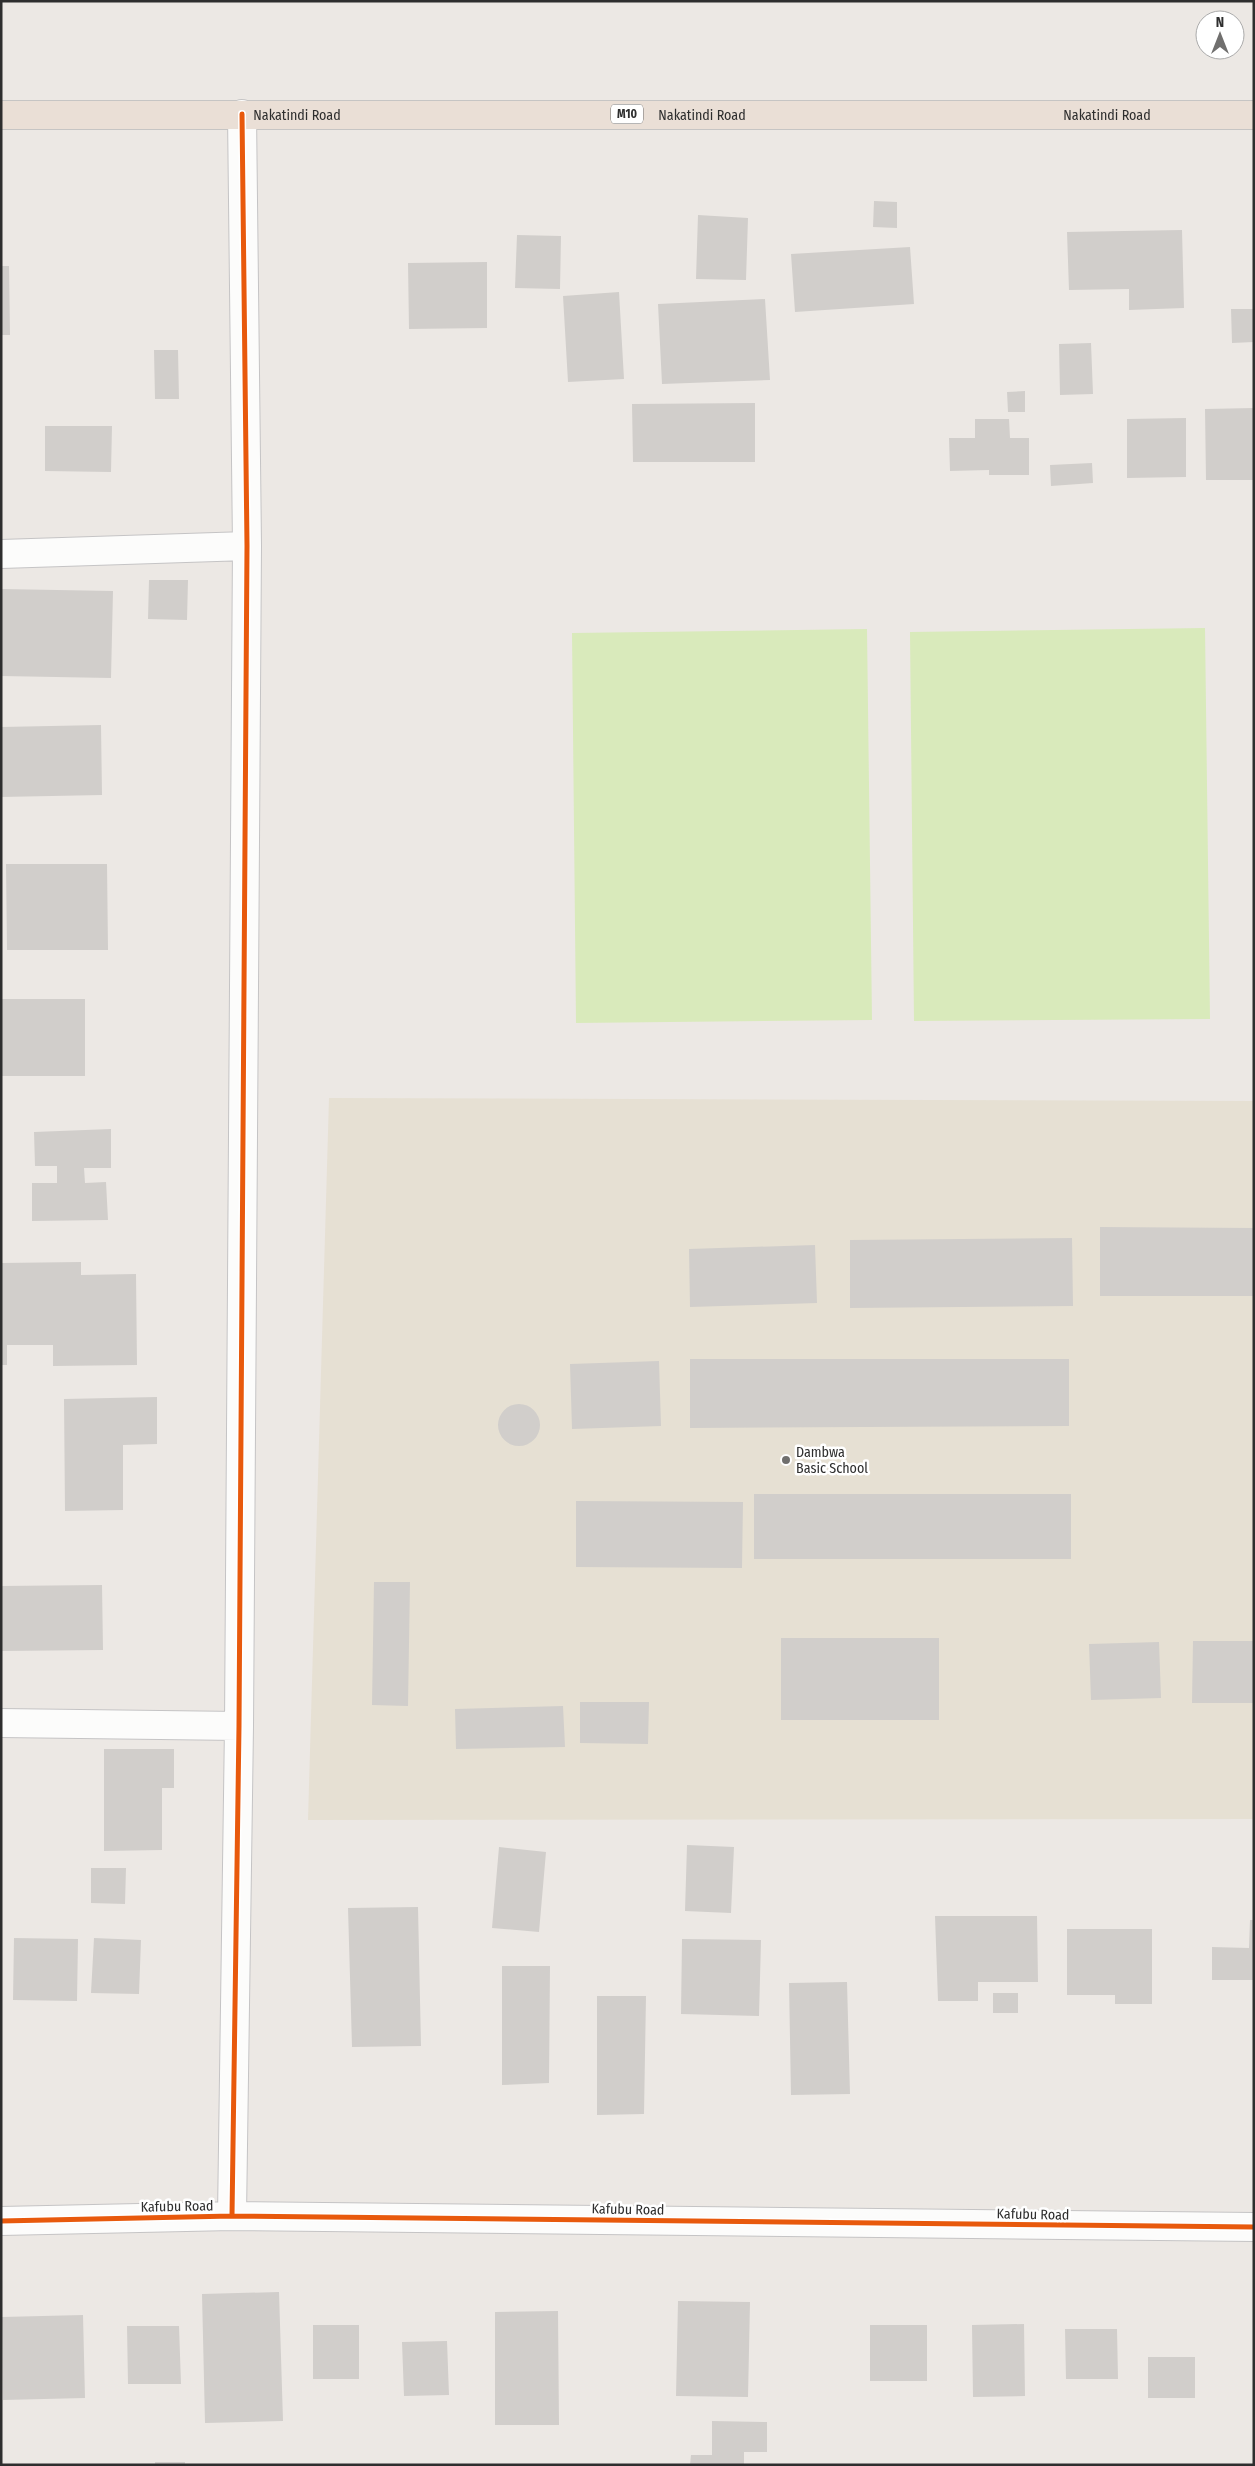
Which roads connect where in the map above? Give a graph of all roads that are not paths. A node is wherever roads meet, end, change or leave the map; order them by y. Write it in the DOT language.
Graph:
graph roads {
  1 [pos="242,114"];
  2 [pos="1,115"];
  3 [pos="1254,115"];
  4 [pos="247,546"];
  5 [pos="1,554"];
  6 [pos="1,1723"];
  7 [pos="239,1726"];
  8 [pos="232,2216"];
  9 [pos="1,2221"];
  10 [pos="1254,2227"];
  1 -- 2 [label="highway, Nakatindi Road / M10"];
  1 -- 3 [label="highway, Nakatindi Road / M10"];
  1 -- 4 [label="street"];
  4 -- 5 [label="street"];
  4 -- 7 [label="street"];
  6 -- 7 [label="street"];
  7 -- 8 [label="street"];
  8 -- 9 [label="street, Kafubu Road"];
  8 -- 10 [label="street, Kafubu Road"];
}
